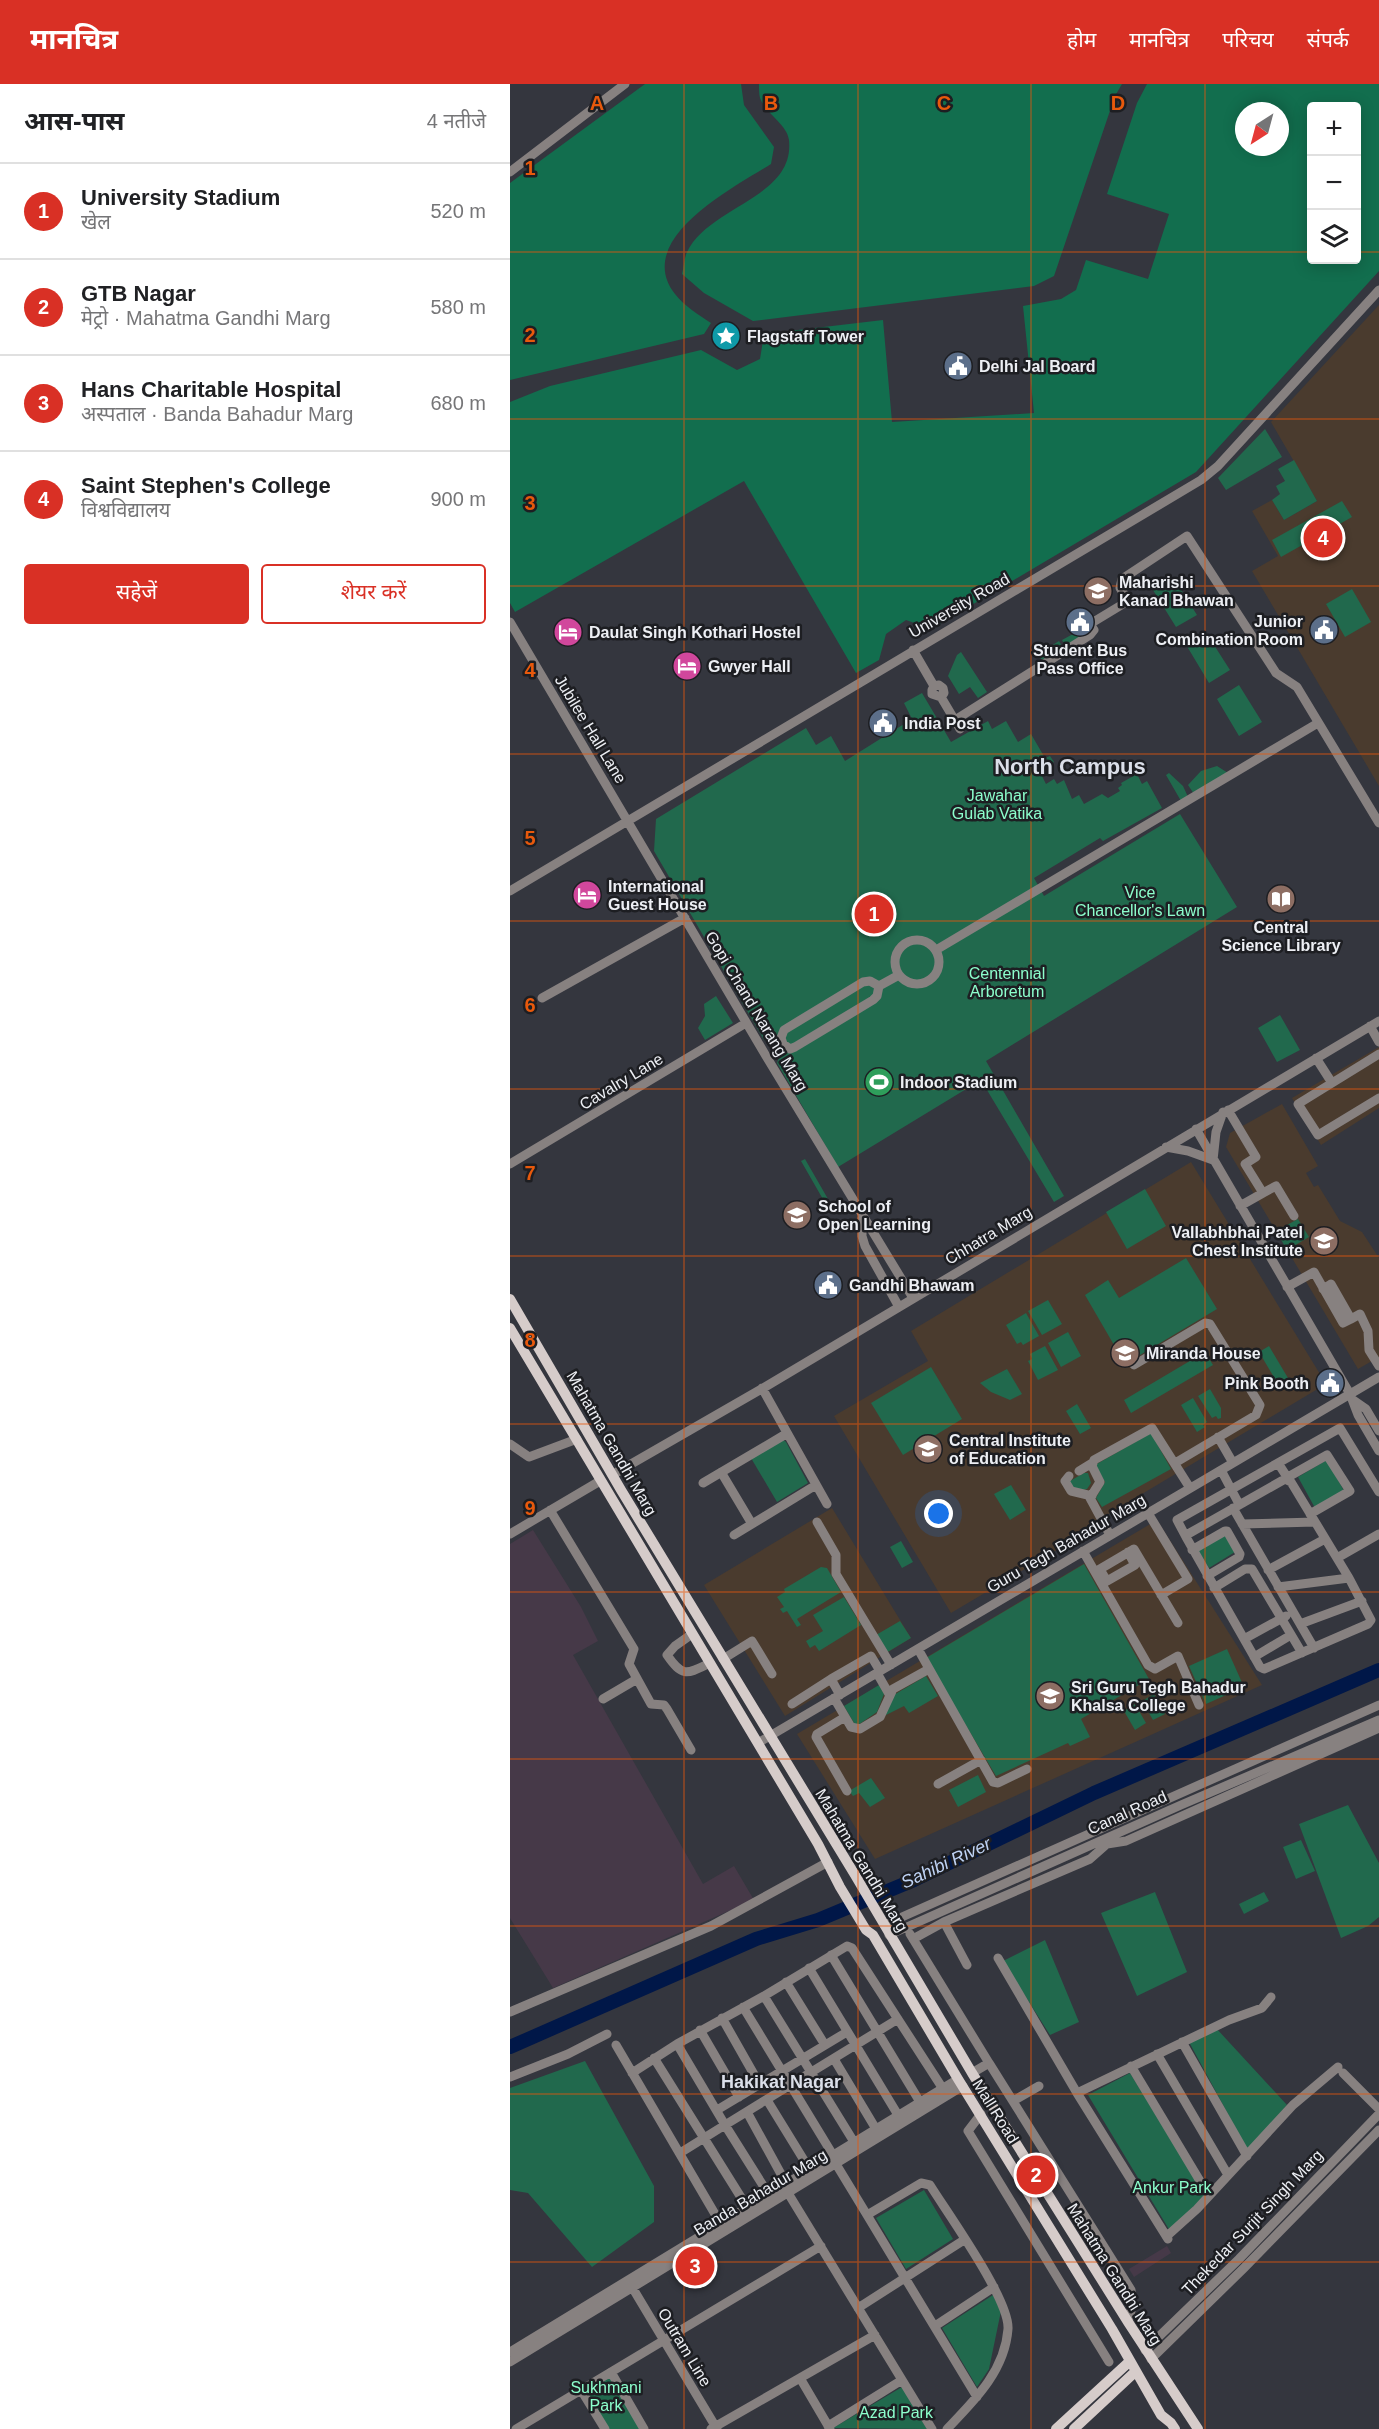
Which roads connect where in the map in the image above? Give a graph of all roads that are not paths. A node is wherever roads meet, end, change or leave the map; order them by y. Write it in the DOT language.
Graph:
graph roads {
  1 [pos="625,84"];
  2 [pos="510,172"];
  3 [pos="1379,290"];
  4 [pos="510,622"];
  5 [pos="913,650"];
  6 [pos="955,720"];
  7 [pos="1318,723"];
  8 [pos="960,729"];
  9 [pos="628,821"];
  10 [pos="1379,824"];
  11 [pos="510,891"];
  12 [pos="685,918"];
  13 [pos="936,950"];
  14 [pos="899,975"];
  15 [pos="879,986"];
  16 [pos="542,998"];
  17 [pos="746,1023"];
  18 [pos="1375,1024"];
  19 [pos="1379,1042"];
  20 [pos="783,1044"];
  21 [pos="1379,1054"];
  22 [pos="766,1056"];
  23 [pos="1316,1058"];
  24 [pos="1332,1083"];
  25 [pos="1379,1098"];
  26 [pos="1226,1111"];
  27 [pos="1196,1129"];
  28 [pos="1166,1147"];
  29 [pos="1213,1160"];
  30 [pos="510,1164"];
  31 [pos="1263,1193"];
  32 [pos="1240,1206"];
  33 [pos="862,1216"];
  34 [pos="1294,1216"];
  35 [pos="1287,1287"];
  36 [pos="913,1298"];
  37 [pos="510,1299"];
  38 [pos="899,1307"];
  39 [pos="510,1328"];
  40 [pos="529,1331"];
  41 [pos="516,1338"];
  42 [pos="1375,1352"];
  43 [pos="1134,1365"];
  44 [pos="1379,1366"];
  45 [pos="1379,1377"];
  46 [pos="762,1389"];
  47 [pos="1352,1397"];
  48 [pos="1379,1431"];
  49 [pos="786,1434"];
  50 [pos="1218,1437"];
  51 [pos="578,1439"];
  52 [pos="510,1444"];
  53 [pos="1379,1451"];
  54 [pos="1092,1463"];
  55 [pos="1174,1463"];
  56 [pos="1233,1463"];
  57 [pos="1278,1463"];
  58 [pos="1221,1470"];
  59 [pos="1078,1471"];
  60 [pos="721,1472"];
  61 [pos="612,1475"];
  62 [pos="1069,1476"];
  63 [pos="1289,1479"];
  64 [pos="600,1481"];
  65 [pos="703,1483"];
  66 [pos="816,1485"];
  67 [pos="1190,1488"];
  68 [pos="1232,1489"];
  69 [pos="1379,1492"];
  70 [pos="1092,1496"];
  71 [pos="827,1504"];
  72 [pos="1236,1506"];
  73 [pos="550,1510"];
  74 [pos="1148,1513"];
  75 [pos="1313,1518"];
  76 [pos="817,1522"];
  77 [pos="753,1524"];
  78 [pos="1242,1524"];
  79 [pos="510,1534"];
  80 [pos="1379,1534"];
  81 [pos="734,1535"];
  82 [pos="1110,1535"];
  83 [pos="1186,1537"];
  84 [pos="1325,1539"];
  85 [pos="1192,1550"];
  86 [pos="1083,1551"];
  87 [pos="1128,1552"];
  88 [pos="1337,1558"];
  89 [pos="1266,1566"];
  90 [pos="1252,1569"];
  91 [pos="1098,1570"];
  92 [pos="1207,1576"];
  93 [pos="1349,1578"];
  94 [pos="1278,1587"];
  95 [pos="1214,1588"];
  96 [pos="1161,1594"];
  97 [pos="1362,1601"];
  98 [pos="1293,1612"];
  99 [pos="1281,1619"];
  100 [pos="1178,1623"];
  101 [pos="1300,1624"];
  102 [pos="692,1634"];
  103 [pos="1291,1635"];
  104 [pos="1244,1639"];
  105 [pos="1314,1648"];
  106 [pos="918,1649"];
  107 [pos="1302,1653"];
  108 [pos="1254,1657"];
  109 [pos="723,1659"];
  110 [pos="710,1663"];
  111 [pos="891,1665"];
  112 [pos="929,1669"];
  113 [pos="878,1672"];
  114 [pos="772,1674"];
  115 [pos="637,1679"];
  116 [pos="831,1680"];
  117 [pos="889,1694"];
  118 [pos="837,1697"];
  119 [pos="603,1699"];
  120 [pos="792,1704"];
  121 [pos="1200,1705"];
  122 [pos="1379,1705"];
  123 [pos="845,1717"];
  124 [pos="1379,1720"];
  125 [pos="1379,1728"];
  126 [pos="769,1736"];
  127 [pos="758,1743"];
  128 [pos="691,1750"];
  129 [pos="981,1760"];
  130 [pos="1027,1769"];
  131 [pos="938,1784"];
  132 [pos="847,1791"];
  133 [pos="1179,1800"];
  134 [pos="1185,1815"];
  135 [pos="1106,1841"];
  136 [pos="828,1862"];
  137 [pos="853,1871"];
  138 [pos="837,1882"];
  139 [pos="944,1922"];
  140 [pos="884,1926"];
  141 [pos="906,1928"];
  142 [pos="866,1930"];
  143 [pos="913,1939"];
  144 [pos="831,1955"];
  145 [pos="998,1958"];
  146 [pos="967,1965"];
  147 [pos="809,1968"];
  148 [pos="786,1982"];
  149 [pos="764,1995"];
  150 [pos="1271,1997"];
  151 [pos="742,2007"];
  152 [pos="510,2012"];
  153 [pos="722,2018"];
  154 [pos="898,2019"];
  155 [pos="700,2030"];
  156 [pos="847,2032"];
  157 [pos="877,2032"];
  158 [pos="607,2034"];
  159 [pos="1182,2042"];
  160 [pos="677,2044"];
  161 [pos="616,2045"];
  162 [pos="825,2045"];
  163 [pos="856,2045"];
  164 [pos="1157,2054"];
  165 [pos="654,2058"];
  166 [pos="803,2058"];
  167 [pos="834,2059"];
  168 [pos="989,2063"];
  169 [pos="1131,2066"];
  170 [pos="780,2071"];
  171 [pos="812,2072"];
  172 [pos="632,2073"];
  173 [pos="972,2073"];
  174 [pos="510,2077"];
  175 [pos="961,2083"];
  176 [pos="760,2085"];
  177 [pos="789,2086"];
  178 [pos="1039,2086"];
  179 [pos="945,2092"];
  180 [pos="1077,2093"];
  181 [pos="739,2097"];
  182 [pos="767,2100"];
  183 [pos="920,2102"];
  184 [pos="1013,2102"];
  185 [pos="1379,2109"];
  186 [pos="717,2110"];
  187 [pos="747,2112"];
  188 [pos="981,2114"];
  189 [pos="1379,2114"];
  190 [pos="898,2115"];
  191 [pos="725,2125"];
  192 [pos="876,2129"];
  193 [pos="1379,2130"];
  194 [pos="704,2138"];
  195 [pos="854,2142"];
  196 [pos="680,2153"];
  197 [pos="1247,2156"];
  198 [pos="835,2160"];
  199 [pos="810,2170"];
  200 [pos="1228,2175"];
  201 [pos="787,2189"];
  202 [pos="769,2195"];
  203 [pos="1209,2196"];
  204 [pos="747,2207"];
  205 [pos="867,2215"];
  206 [pos="722,2227"];
  207 [pos="964,2240"];
  208 [pos="821,2246"];
  209 [pos="905,2277"];
  210 [pos="629,2283"];
  211 [pos="994,2287"];
  212 [pos="858,2308"];
  213 [pos="1128,2322"];
  214 [pos="935,2326"];
  215 [pos="1112,2328"];
  216 [pos="1091,2331"];
  217 [pos="875,2335"];
  218 [pos="664,2341"];
  219 [pos="510,2352"];
  220 [pos="1148,2354"];
  221 [pos="510,2362"];
  222 [pos="1109,2362"];
  223 [pos="1129,2362"];
  224 [pos="611,2372"];
  225 [pos="1135,2372"];
  226 [pos="800,2378"];
  227 [pos="902,2380"];
  228 [pos="581,2390"];
  229 [pos="977,2397"];
  230 [pos="531,2420"];
  231 [pos="715,2428"];
  232 [pos="829,2428"];
  233 [pos="516,2429"];
  234 [pos="537,2429"];
  235 [pos="605,2429"];
  236 [pos="644,2429"];
  237 [pos="932,2429"];
  238 [pos="947,2429"];
  239 [pos="1056,2429"];
  240 [pos="1074,2429"];
  241 [pos="1175,2429"];
  242 [pos="1198,2429"];
  1 -- 2 [label="street"];
  3 -- 5 [label="street, University Road"];
  4 -- 9 [label="street, Jubilee Hall Lane"];
  5 -- 6 [label="street"];
  5 -- 9 [label="street, University Road"];
  6 -- 7 [label="street"];
  6 -- 8 [label="street"];
  7 -- 10 [label="street"];
  7 -- 13 [label="street"];
  9 -- 11 [label="street, University Road"];
  9 -- 12 [label="street, Gopi Chand Narang Marg"];
  12 -- 16 [label="street"];
  12 -- 17 [label="street, Gopi Chand Narang Marg"];
  13 -- 14 [label="street"];
  13 -- 14 [label="street"];
  14 -- 15 [label="street"];
  15 -- 20 [label="street"];
  15 -- 20 [label="street"];
  17 -- 22 [label="street, Gopi Chand Narang Marg"];
  17 -- 30 [label="street, Cavalry Lane"];
  18 -- 19 [label="street"];
  18 -- 23 [label="street, Chhatra Marg"];
  20 -- 22 [label="street"];
  21 -- 24 [label="street"];
  22 -- 33 [label="street, Gopi Chand Narang Marg"];
  23 -- 24 [label="street"];
  23 -- 26 [label="street, Chhatra Marg"];
  24 -- 25 [label="street"];
  26 -- 27 [label="street, Chhatra Marg"];
  26 -- 29 [label="street"];
  26 -- 31 [label="street"];
  27 -- 28 [label="street, Chhatra Marg"];
  27 -- 29 [label="street"];
  28 -- 29 [label="street"];
  28 -- 36 [label="street, Chhatra Marg"];
  29 -- 32 [label="street"];
  31 -- 32 [label="street"];
  31 -- 34 [label="street"];
  32 -- 35 [label="street"];
  33 -- 36 [label="street, Gopi Chand Narang Marg"];
  33 -- 38 [label="street, Gopi Chand Narang Marg"];
  35 -- 42 [label="street"];
  35 -- 47 [label="street"];
  36 -- 38 [label="street, Chhatra Marg"];
  37 -- 40 [label="main road, Mahatma Gandhi Marg"];
  38 -- 46 [label="street, Chhatra Marg"];
  39 -- 41 [label="main road, Mahatma Gandhi Marg"];
  40 -- 41 [label="main road"];
  40 -- 61 [label="main road, Mahatma Gandhi Marg"];
  41 -- 51 [label="main road, Mahatma Gandhi Marg"];
  42 -- 44 [label="street"];
  43 -- 50 [label="street"];
  45 -- 47 [label="street, Guru Tegh Bahadur Marg"];
  46 -- 49 [label="street"];
  46 -- 61 [label="street, Chhatra Marg"];
  47 -- 48 [label="street"];
  47 -- 53 [label="street"];
  47 -- 56 [label="street, Guru Tegh Bahadur Marg"];
  49 -- 60 [label="street"];
  49 -- 66 [label="street"];
  50 -- 55 [label="street"];
  50 -- 56 [label="street"];
  51 -- 52 [label="street"];
  51 -- 64 [label="main road, Mahatma Gandhi Marg"];
  54 -- 55 [label="street"];
  54 -- 59 [label="street"];
  54 -- 70 [label="street"];
  55 -- 67 [label="street"];
  56 -- 58 [label="street, Guru Tegh Bahadur Marg"];
  57 -- 63 [label="street"];
  57 -- 68 [label="street"];
  57 -- 69 [label="street"];
  58 -- 67 [label="street, Guru Tegh Bahadur Marg"];
  58 -- 68 [label="street"];
  60 -- 65 [label="street"];
  60 -- 77 [label="street"];
  61 -- 109 [label="main road, Mahatma Gandhi Marg"];
  62 -- 70 [label="street"];
  63 -- 72 [label="street"];
  63 -- 75 [label="street"];
  63 -- 75 [label="street"];
  64 -- 73 [label="street"];
  64 -- 102 [label="main road, Mahatma Gandhi Marg"];
  66 -- 71 [label="street"];
  66 -- 77 [label="street"];
  67 -- 74 [label="street, Guru Tegh Bahadur Marg"];
  68 -- 72 [label="street"];
  68 -- 83 [label="street"];
  70 -- 82 [label="street"];
  72 -- 78 [label="street"];
  72 -- 83 [label="street"];
  73 -- 79 [label="street"];
  73 -- 115 [label="street"];
  74 -- 82 [label="street, Guru Tegh Bahadur Marg"];
  74 -- 96 [label="street"];
  75 -- 78 [label="street"];
  75 -- 84 [label="street"];
  76 -- 111 [label="street"];
  77 -- 81 [label="street"];
  78 -- 89 [label="street"];
  80 -- 88 [label="street"];
  82 -- 86 [label="street, Guru Tegh Bahadur Marg"];
  83 -- 85 [label="street"];
  84 -- 88 [label="street"];
  84 -- 89 [label="street"];
  85 -- 92 [label="street"];
  85 -- 92 [label="street"];
  86 -- 91 [label="street"];
  86 -- 106 [label="street, Guru Tegh Bahadur Marg"];
  87 -- 91 [label="street"];
  87 -- 91 [label="street"];
  87 -- 96 [label="street"];
  88 -- 93 [label="street"];
  89 -- 90 [label="street"];
  89 -- 94 [label="street"];
  90 -- 95 [label="street"];
  90 -- 99 [label="street"];
  91 -- 121 [label="street"];
  92 -- 95 [label="street"];
  93 -- 94 [label="street"];
  93 -- 97 [label="street"];
  94 -- 98 [label="street"];
  95 -- 104 [label="street"];
  96 -- 100 [label="street"];
  97 -- 101 [label="street"];
  97 -- 105 [label="street"];
  98 -- 99 [label="street"];
  98 -- 101 [label="street"];
  99 -- 103 [label="street"];
  99 -- 104 [label="street"];
  101 -- 105 [label="street"];
  102 -- 110 [label="main road, Mahatma Gandhi Marg"];
  102 -- 110 [label="street"];
  103 -- 107 [label="street"];
  103 -- 108 [label="street"];
  104 -- 108 [label="street"];
  105 -- 107 [label="street"];
  106 -- 111 [label="street, Guru Tegh Bahadur Marg"];
  106 -- 112 [label="street"];
  107 -- 108 [label="street"];
  109 -- 114 [label="street"];
  109 -- 126 [label="main road, Mahatma Gandhi Marg"];
  110 -- 127 [label="main road, Mahatma Gandhi Marg"];
  111 -- 113 [label="street, Guru Tegh Bahadur Marg"];
  112 -- 117 [label="street"];
  112 -- 129 [label="street"];
  113 -- 116 [label="street"];
  113 -- 117 [label="street"];
  113 -- 118 [label="street, Guru Tegh Bahadur Marg"];
  115 -- 119 [label="street"];
  115 -- 128 [label="street"];
  116 -- 118 [label="street"];
  116 -- 120 [label="street"];
  117 -- 123 [label="street"];
  118 -- 123 [label="street"];
  118 -- 126 [label="street, Guru Tegh Bahadur Marg"];
  122 -- 133 [label="street"];
  123 -- 132 [label="street"];
  124 -- 133 [label="street, Canal Road"];
  125 -- 134 [label="street"];
  126 -- 127 [label="street, Guru Tegh Bahadur Marg"];
  126 -- 137 [label="main road, Mahatma Gandhi Marg"];
  127 -- 136 [label="main road, Mahatma Gandhi Marg"];
  129 -- 130 [label="street"];
  129 -- 131 [label="street"];
  133 -- 134 [label="street"];
  133 -- 135 [label="street, Canal Road"];
  133 -- 140 [label="street"];
  134 -- 135 [label="street"];
  135 -- 139 [label="street"];
  135 -- 141 [label="street, Canal Road"];
  136 -- 138 [label="main road, Mahatma Gandhi Marg"];
  136 -- 152 [label="street"];
  137 -- 138 [label="main road"];
  137 -- 140 [label="main road, Mahatma Gandhi Marg"];
  138 -- 142 [label="main road, Mahatma Gandhi Marg"];
  139 -- 143 [label="street"];
  139 -- 146 [label="street"];
  140 -- 141 [label="street, Canal Road"];
  140 -- 173 [label="main road, Mahatma Gandhi Marg"];
  141 -- 143 [label="street"];
  142 -- 175 [label="main road, Mall Road"];
  143 -- 168 [label="street"];
  144 -- 147 [label="street"];
  144 -- 154 [label="street"];
  144 -- 157 [label="street"];
  145 -- 180 [label="street"];
  147 -- 148 [label="street"];
  147 -- 156 [label="street"];
  148 -- 149 [label="street"];
  148 -- 162 [label="street"];
  149 -- 151 [label="street"];
  149 -- 166 [label="street"];
  150 -- 159 [label="street"];
  151 -- 153 [label="street"];
  151 -- 170 [label="street"];
  153 -- 155 [label="street"];
  153 -- 176 [label="street"];
  154 -- 157 [label="street"];
  154 -- 179 [label="street"];
  155 -- 160 [label="street"];
  155 -- 181 [label="street"];
  156 -- 162 [label="street"];
  156 -- 163 [label="street"];
  157 -- 163 [label="street"];
  157 -- 183 [label="street"];
  158 -- 174 [label="street"];
  159 -- 164 [label="street"];
  159 -- 197 [label="street"];
  160 -- 165 [label="street"];
  160 -- 186 [label="street"];
  161 -- 172 [label="street"];
  162 -- 166 [label="street"];
  163 -- 167 [label="street"];
  163 -- 190 [label="street"];
  164 -- 169 [label="street"];
  164 -- 200 [label="street"];
  165 -- 172 [label="street"];
  165 -- 194 [label="street"];
  166 -- 170 [label="street"];
  166 -- 171 [label="street"];
  167 -- 171 [label="street"];
  167 -- 192 [label="street"];
  168 -- 173 [label="street"];
  168 -- 184 [label="street"];
  169 -- 180 [label="street"];
  169 -- 203 [label="street"];
  170 -- 176 [label="street"];
  170 -- 177 [label="street"];
  171 -- 177 [label="street"];
  171 -- 195 [label="street"];
  172 -- 196 [label="street"];
  173 -- 213 [label="main road, Mahatma Gandhi Marg"];
  175 -- 179 [label="street, Banda Bahadur Marg"];
  175 -- 188 [label="main road, Mall Road"];
  176 -- 181 [label="street"];
  177 -- 182 [label="street"];
  177 -- 198 [label="street"];
  178 -- 184 [label="street"];
  179 -- 183 [label="street, Banda Bahadur Marg"];
  179 -- 198 [label="street, Banda Bahadur Marg"];
  180 -- 203 [label="street"];
  181 -- 186 [label="street"];
  182 -- 187 [label="street"];
  182 -- 199 [label="street"];
  183 -- 190 [label="street, Banda Bahadur Marg"];
  184 -- 213 [label="street"];
  185 -- 197 [label="street"];
  186 -- 191 [label="street"];
  187 -- 191 [label="street"];
  187 -- 201 [label="street"];
  188 -- 215 [label="main road, Mall Road"];
  188 -- 216 [label="street"];
  189 -- 220 [label="street, Thekedar Surjit Singh Marg"];
  190 -- 192 [label="street, Banda Bahadur Marg"];
  191 -- 194 [label="street"];
  191 -- 202 [label="street"];
  192 -- 195 [label="street, Banda Bahadur Marg"];
  193 -- 220 [label="street, Thekedar Surjit Singh Marg"];
  194 -- 196 [label="street"];
  194 -- 204 [label="street"];
  195 -- 198 [label="street, Banda Bahadur Marg"];
  196 -- 206 [label="street"];
  197 -- 200 [label="street"];
  198 -- 199 [label="street, Banda Bahadur Marg"];
  198 -- 201 [label="street, Banda Bahadur Marg"];
  198 -- 205 [label="street"];
  199 -- 201 [label="street, Banda Bahadur Marg"];
  200 -- 203 [label="street"];
  201 -- 202 [label="street, Banda Bahadur Marg"];
  201 -- 206 [label="street, Banda Bahadur Marg"];
  201 -- 208 [label="street"];
  202 -- 204 [label="street, Banda Bahadur Marg"];
  204 -- 206 [label="street, Banda Bahadur Marg"];
  205 -- 207 [label="street"];
  205 -- 209 [label="street"];
  206 -- 210 [label="street, Banda Bahadur Marg"];
  207 -- 209 [label="street"];
  207 -- 211 [label="street"];
  208 -- 212 [label="street"];
  208 -- 218 [label="street"];
  209 -- 212 [label="street"];
  209 -- 214 [label="street"];
  210 -- 218 [label="street, Outram Line"];
  210 -- 219 [label="street, Banda Bahadur Marg"];
  210 -- 221 [label="street, Banda Bahadur Marg"];
  211 -- 214 [label="street"];
  211 -- 229 [label="street"];
  212 -- 217 [label="street"];
  213 -- 220 [label="main road, Mahatma Gandhi Marg"];
  214 -- 229 [label="street"];
  215 -- 216 [label="street"];
  215 -- 223 [label="main road, Mall Road"];
  216 -- 222 [label="street"];
  217 -- 226 [label="street"];
  217 -- 227 [label="street"];
  218 -- 224 [label="street"];
  218 -- 231 [label="street, Outram Line"];
  220 -- 242 [label="main road, Mahatma Gandhi Marg"];
  223 -- 225 [label="main road, Mall Road"];
  223 -- 239 [label="main road"];
  224 -- 228 [label="street"];
  224 -- 236 [label="street"];
  225 -- 240 [label="main road"];
  225 -- 241 [label="main road, Mall Road"];
  226 -- 231 [label="street"];
  226 -- 232 [label="street"];
  227 -- 232 [label="street"];
  227 -- 237 [label="street"];
  228 -- 230 [label="street"];
  228 -- 235 [label="street"];
  229 -- 238 [label="street"];
  230 -- 233 [label="street"];
  230 -- 234 [label="street"];
}
